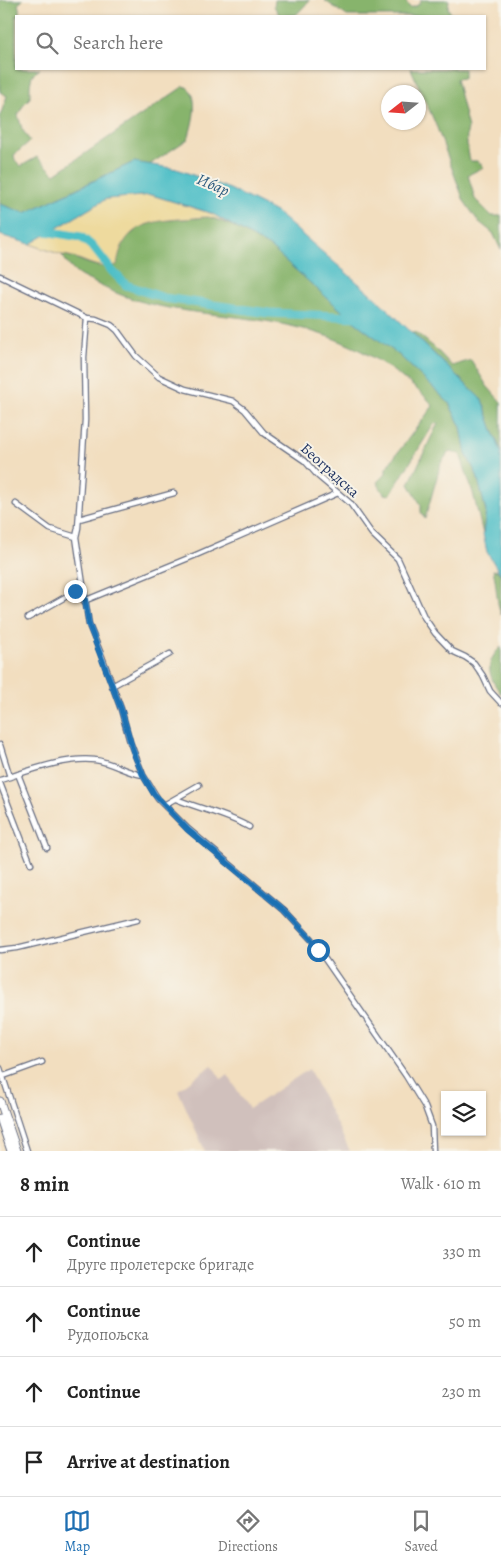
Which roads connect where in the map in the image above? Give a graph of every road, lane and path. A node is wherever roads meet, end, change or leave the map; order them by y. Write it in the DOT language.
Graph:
graph roads {
  1 [pos="0,276"];
  2 [pos="87,318"];
  3 [pos="174,493"];
  4 [pos="338,493"];
  5 [pos="16,504"];
  6 [pos="79,519"];
  7 [pos="76,537"];
  8 [pos="83,587"];
  9 [pos="84,601"];
  10 [pos="28,618"];
  11 [pos="170,654"];
  12 [pos="112,686"];
  13 [pos="501,703"];
  14 [pos="0,745"];
  15 [pos="18,774"];
  16 [pos="143,775"];
  17 [pos="10,777"];
  18 [pos="0,782"];
  19 [pos="199,785"];
  20 [pos="176,799"];
  21 [pos="164,805"];
  22 [pos="249,828"];
  23 [pos="47,848"];
  24 [pos="31,864"];
  25 [pos="138,919"];
  26 [pos="0,950"];
  27 [pos="42,1062"];
  28 [pos="0,1068"];
  29 [pos="1,1076"];
  30 [pos="0,1100"];
  31 [pos="0,1118"];
  32 [pos="11,1151"];
  33 [pos="17,1151"];
  34 [pos="27,1151"];
  35 [pos="433,1151"];
  1 -- 2 [label="street, Београдска"];
  2 -- 4 [label="street, Београдска"];
  2 -- 6 [label="street"];
  3 -- 6 [label="street"];
  4 -- 9 [label="street"];
  4 -- 13 [label="street, Београдска"];
  5 -- 7 [label="street"];
  6 -- 7 [label="street"];
  7 -- 8 [label="street"];
  8 -- 9 [label="street"];
  8 -- 10 [label="street"];
  9 -- 12 [label="street"];
  11 -- 12 [label="street"];
  12 -- 16 [label="street"];
  14 -- 17 [label="street"];
  15 -- 16 [label="street"];
  15 -- 17 [label="street"];
  15 -- 23 [label="street"];
  16 -- 21 [label="street"];
  17 -- 18 [label="street"];
  18 -- 24 [label="street"];
  19 -- 20 [label="street"];
  20 -- 21 [label="street"];
  20 -- 22 [label="street"];
  21 -- 35 [label="street"];
  25 -- 26 [label="street"];
  27 -- 29 [label="street"];
  28 -- 29 [label="street"];
  29 -- 34 [label="street"];
  30 -- 33 [label="main road"];
  31 -- 32 [label="main road"];
}
